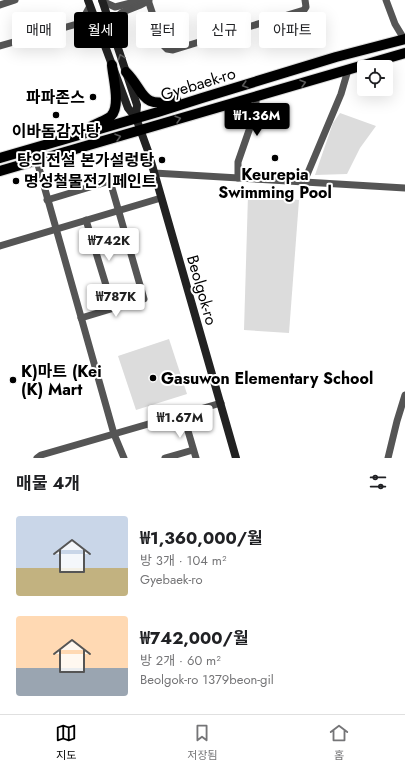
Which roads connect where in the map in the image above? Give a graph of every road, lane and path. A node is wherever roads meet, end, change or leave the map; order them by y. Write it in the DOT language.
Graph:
graph roads {
  1 [pos="12,0"];
  2 [pos="102,0"];
  3 [pos="149,0"];
  4 [pos="305,0"];
  5 [pos="386,0"];
  6 [pos="0,5"];
  7 [pos="106,12"];
  8 [pos="123,12"];
  9 [pos="74,25"];
  10 [pos="405,39"];
  11 [pos="0,46"];
  12 [pos="106,48"];
  13 [pos="118,48"];
  14 [pos="405,53"];
  15 [pos="112,64"];
  16 [pos="348,70"];
  17 [pos="126,72"];
  18 [pos="256,96"];
  19 [pos="202,98"];
  20 [pos="136,118"];
  21 [pos="141,130"];
  22 [pos="82,134"];
  23 [pos="0,158"];
  24 [pos="37,161"];
  25 [pos="0,171"];
  26 [pos="154,173"];
  27 [pos="238,178"];
  28 [pos="304,182"];
  29 [pos="405,188"];
  30 [pos="161,198"];
  31 [pos="47,200"];
  32 [pos="119,211"];
  33 [pos="86,220"];
  34 [pos="56,230"];
  35 [pos="0,246"];
  36 [pos="113,308"];
  37 [pos="81,318"];
  38 [pos="405,395"];
  39 [pos="221,403"];
  40 [pos="183,414"];
  41 [pos="114,434"];
  42 [pos="193,450"];
  43 [pos="37,458"];
  44 [pos="124,458"];
  45 [pos="165,458"];
  46 [pos="196,458"];
  47 [pos="236,458"];
  48 [pos="388,458"];
  1 -- 6 [label="street"];
  2 -- 3 [label="street"];
  2 -- 7 [label="street"];
  3 -- 4 [label="street"];
  3 -- 8 [label="street"];
  5 -- 10 [label="street"];
  9 -- 11 [label="street"];
  10 -- 19 [label="main road, Gyebaek-ro, one-way"];
  12 -- 15 [label="street"];
  17 -- 13 [label="street, one-way"];
  14 -- 16 [label="main road, Gyebaek-ro"];
  15 -- 20 [label="street"];
  15 -- 22 [label="main road"];
  18 -- 16 [label="main road, Gyebaek-ro, one-way"];
  16 -- 28 [label="street"];
  17 -- 19 [label="main road"];
  17 -- 20 [label="street"];
  21 -- 18 [label="main road, Gyebaek-ro, one-way"];
  18 -- 27 [label="street"];
  19 -- 20 [label="main road, Gyebaek-ro"];
  20 -- 21 [label="street, Beolgok-ro"];
  20 -- 22 [label="main road, Gyebaek-ro"];
  24 -- 21 [label="main road, Gyebaek-ro, one-way"];
  21 -- 26 [label="street, Beolgok-ro"];
  22 -- 23 [label="main road, Gyebaek-ro"];
  24 -- 25 [label="main road, Gyebaek-ro"];
  24 -- 31 [label="street"];
  26 -- 27 [label="street"];
  26 -- 30 [label="street, Beolgok-ro"];
  27 -- 28 [label="street"];
  28 -- 29 [label="street"];
  30 -- 32 [label="street"];
  30 -- 39 [label="street, Beolgok-ro"];
  31 -- 32 [label="street"];
  31 -- 34 [label="street"];
  32 -- 33 [label="street"];
  32 -- 36 [label="street"];
  33 -- 34 [label="street"];
  33 -- 36 [label="street"];
  34 -- 35 [label="street"];
  34 -- 37 [label="street"];
  36 -- 37 [label="street"];
  37 -- 41 [label="street"];
  38 -- 48 [label="street"];
  39 -- 40 [label="street"];
  39 -- 47 [label="street, Beolgok-ro"];
  40 -- 41 [label="street"];
  40 -- 42 [label="street"];
  41 -- 43 [label="street"];
  41 -- 44 [label="street"];
  42 -- 45 [label="street"];
  42 -- 46 [label="street"];
}
